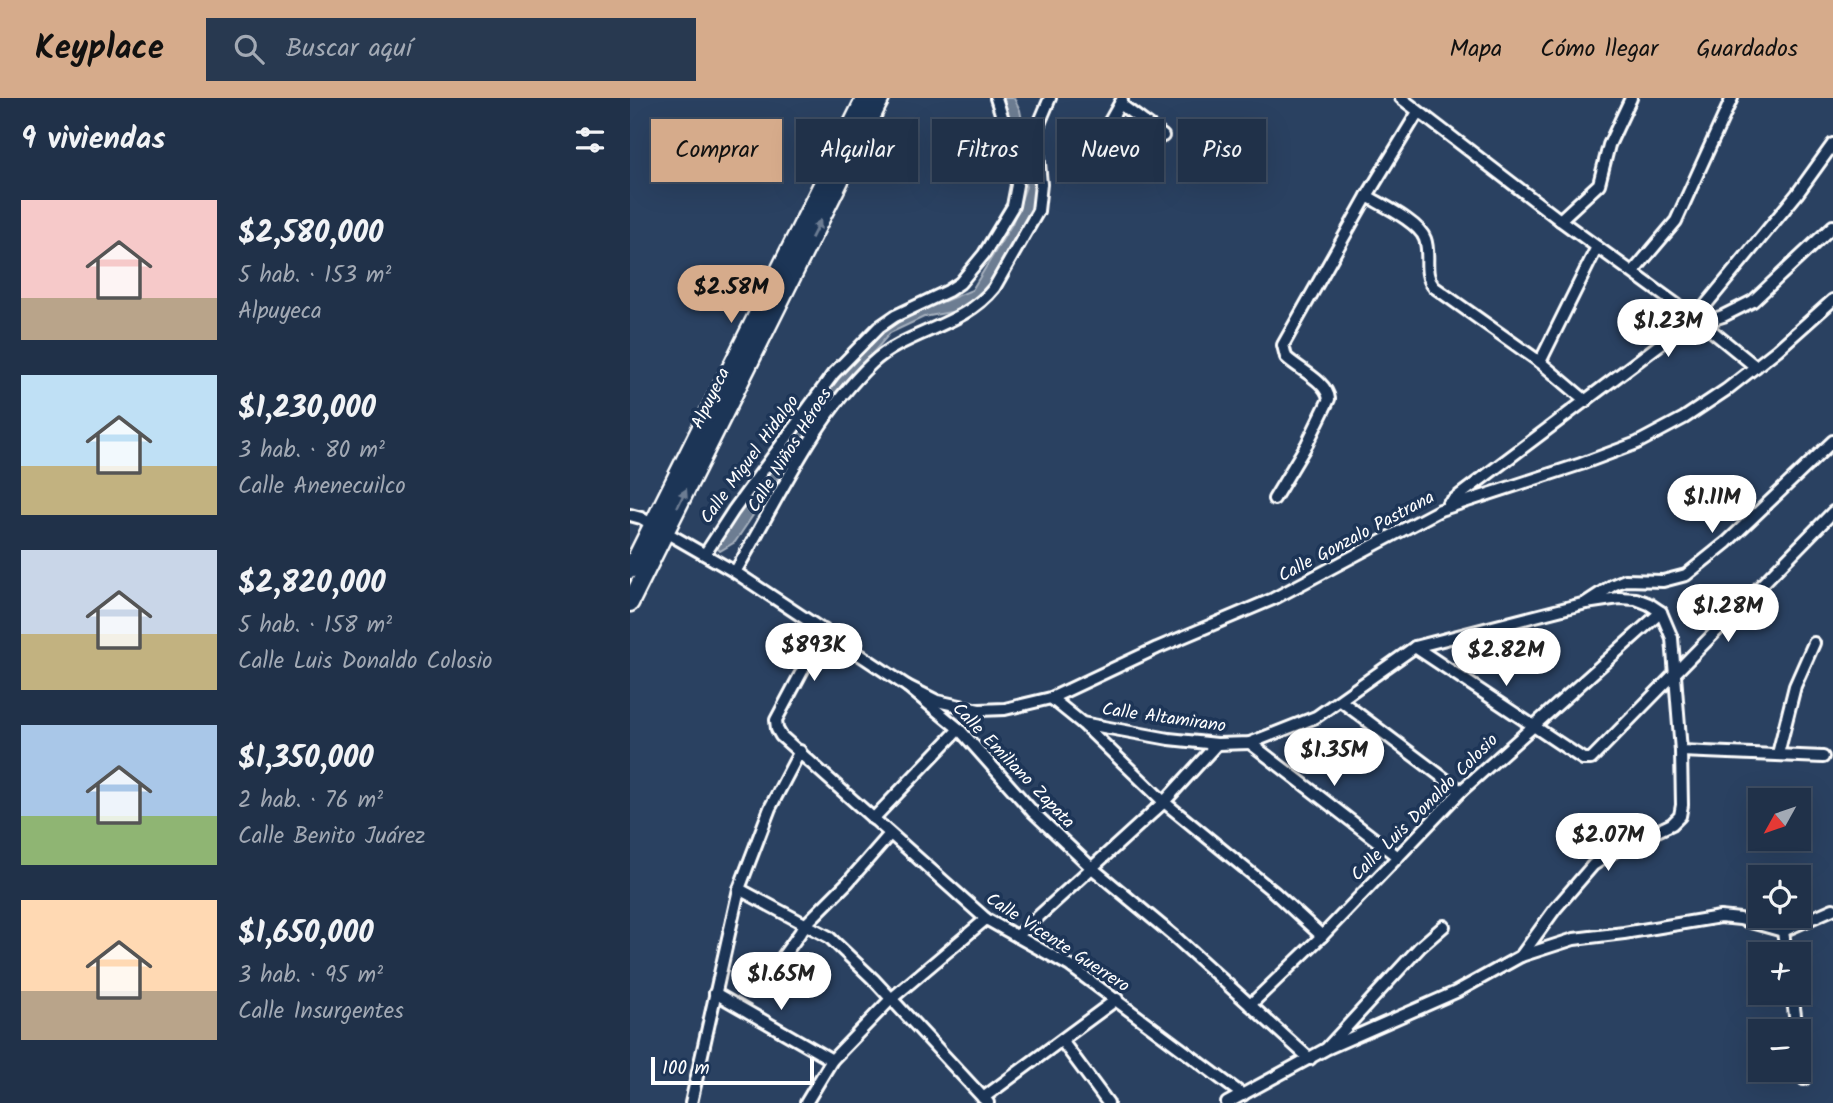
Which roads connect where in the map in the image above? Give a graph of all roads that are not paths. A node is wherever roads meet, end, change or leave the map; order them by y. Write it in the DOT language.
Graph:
graph roads {
  1 [pos="865,98"];
  2 [pos="881,98"];
  3 [pos="996,98"];
  4 [pos="1050,98"];
  5 [pos="1401,98"];
  6 [pos="1631,98"];
  7 [pos="1732,98"];
  8 [pos="1121,101"];
  9 [pos="1418,111"];
  10 [pos="1112,119"];
  11 [pos="1143,119"];
  12 [pos="1833,144"];
  13 [pos="1367,196"];
  14 [pos="1560,220"];
  15 [pos="1833,226"];
  16 [pos="1597,247"];
  17 [pos="1633,272"];
  18 [pos="1833,300"];
  19 [pos="1698,320"];
  20 [pos="1541,362"];
  21 [pos="1756,367"];
  22 [pos="1587,401"];
  23 [pos="1833,441"];
  24 [pos="1274,499"];
  25 [pos="1440,510"];
  26 [pos="1833,512"];
  27 [pos="630,515"];
  28 [pos="659,528"];
  29 [pos="705,554"];
  30 [pos="630,570"];
  31 [pos="735,572"];
  32 [pos="630,603"];
  33 [pos="1586,603"];
  34 [pos="1661,612"];
  35 [pos="824,630"];
  36 [pos="1814,643"];
  37 [pos="1415,647"];
  38 [pos="1676,676"];
  39 [pos="907,686"];
  40 [pos="1051,698"];
  41 [pos="1341,701"];
  42 [pos="1082,723"];
  43 [pos="1534,726"];
  44 [pos="959,729"];
  45 [pos="1250,743"];
  46 [pos="1217,744"];
  47 [pos="800,751"];
  48 [pos="1681,751"];
  49 [pos="1778,754"];
  50 [pos="1823,757"];
  51 [pos="1461,791"];
  52 [pos="1164,802"];
  53 [pos="873,819"];
  54 [pos="890,834"];
  55 [pos="1398,857"];
  56 [pos="1092,868"];
  57 [pos="739,889"];
  58 [pos="1833,909"];
  59 [pos="986,919"];
  60 [pos="807,923"];
  61 [pos="1444,926"];
  62 [pos="1783,931"];
  63 [pos="1017,936"];
  64 [pos="1322,936"];
  65 [pos="1785,942"];
  66 [pos="1521,956"];
  67 [pos="769,976"];
  68 [pos="715,993"];
  69 [pos="891,999"];
  70 [pos="1116,999"];
  71 [pos="1250,1005"];
  72 [pos="1062,1041"];
  73 [pos="1326,1049"];
  74 [pos="1310,1059"];
  75 [pos="832,1060"];
  76 [pos="1243,1095"];
  77 [pos="985,1100"];
  78 [pos="691,1103"];
  79 [pos="806,1103"];
  80 [pos="1108,1103"];
  81 [pos="1227,1103"];
  1 -- 28 [label="main road, Alpuyeca"];
  28 -- 2 [label="main road, Alpuyeca, one-way"];
  3 -- 29 [label="street, Calle Miguel Hidalgo"];
  4 -- 31 [label="street, Calle Niños Héroes"];
  5 -- 9 [label="street"];
  6 -- 14 [label="street"];
  7 -- 17 [label="street"];
  8 -- 10 [label="street"];
  8 -- 11 [label="street"];
  9 -- 13 [label="street"];
  9 -- 14 [label="street"];
  12 -- 19 [label="street"];
  13 -- 20 [label="street"];
  13 -- 24 [label="street"];
  14 -- 16 [label="street"];
  15 -- 19 [label="street"];
  16 -- 17 [label="street"];
  16 -- 20 [label="street"];
  17 -- 19 [label="street"];
  18 -- 21 [label="street, Calle Gonzalo Pastrana"];
  19 -- 21 [label="street"];
  19 -- 22 [label="street"];
  20 -- 22 [label="street"];
  21 -- 25 [label="street, Calle Gonzalo Pastrana"];
  22 -- 25 [label="street"];
  23 -- 33 [label="street"];
  25 -- 40 [label="street, Calle Gonzalo Pastrana"];
  26 -- 38 [label="street"];
  27 -- 28 [label="street, Calle Emiliano Zapata"];
  28 -- 29 [label="street, Calle Emiliano Zapata"];
  28 -- 30 [label="main road, Alpuyeca"];
  28 -- 32 [label="main road, Alpuyeca"];
  29 -- 31 [label="street, Calle Emiliano Zapata"];
  31 -- 35 [label="street, Calle Emiliano Zapata"];
  33 -- 34 [label="street, Calle Altamirano"];
  33 -- 37 [label="street, Calle Altamirano"];
  34 -- 38 [label="street"];
  34 -- 43 [label="street, Calle Luis Donaldo Colosio"];
  35 -- 39 [label="street, Calle Emiliano Zapata"];
  35 -- 47 [label="street, Calle Vicente Guerrero"];
  36 -- 49 [label="street"];
  37 -- 41 [label="street, Calle Altamirano"];
  37 -- 43 [label="street"];
  38 -- 43 [label="street"];
  38 -- 48 [label="street"];
  39 -- 40 [label="street, Calle Gonzalo Pastrana"];
  39 -- 44 [label="street, Calle Emiliano Zapata"];
  40 -- 42 [label="street, Calle Altamirano"];
  41 -- 45 [label="street, Calle Altamirano"];
  41 -- 51 [label="street"];
  42 -- 46 [label="street, Calle Altamirano"];
  42 -- 52 [label="street"];
  43 -- 51 [label="street, Calle Luis Donaldo Colosio"];
  44 -- 53 [label="street"];
  44 -- 56 [label="street, Calle Emiliano Zapata"];
  45 -- 46 [label="street, Calle Altamirano"];
  45 -- 55 [label="street"];
  46 -- 52 [label="street"];
  47 -- 53 [label="street, Calle Vicente Guerrero"];
  47 -- 57 [label="street"];
  48 -- 49 [label="street"];
  48 -- 66 [label="street"];
  49 -- 50 [label="street"];
  51 -- 55 [label="street, Calle Luis Donaldo Colosio"];
  52 -- 56 [label="street"];
  52 -- 64 [label="street"];
  53 -- 54 [label="street, Calle Vicente Guerrero"];
  54 -- 59 [label="street, Calle Vicente Guerrero"];
  54 -- 60 [label="street"];
  55 -- 64 [label="street, Calle Luis Donaldo Colosio"];
  56 -- 63 [label="street"];
  56 -- 71 [label="street, Calle Emiliano Zapata"];
  57 -- 60 [label="street"];
  57 -- 68 [label="street"];
  58 -- 62 [label="street"];
  59 -- 63 [label="street, Calle Vicente Guerrero"];
  59 -- 69 [label="street"];
  60 -- 67 [label="street"];
  60 -- 69 [label="street"];
  61 -- 73 [label="street"];
  62 -- 65 [label="street"];
  62 -- 66 [label="street"];
  63 -- 70 [label="street, Calle Vicente Guerrero"];
  64 -- 71 [label="street, Calle Luis Donaldo Colosio"];
  66 -- 73 [label="street"];
  68 -- 75 [label="street"];
  68 -- 78 [label="street"];
  69 -- 75 [label="street"];
  69 -- 77 [label="street"];
  70 -- 72 [label="street"];
  70 -- 76 [label="street, Calle Vicente Guerrero"];
  71 -- 74 [label="street, Calle Emiliano Zapata"];
  72 -- 77 [label="street"];
  72 -- 80 [label="street"];
  73 -- 74 [label="street"];
  74 -- 76 [label="street"];
  75 -- 79 [label="street"];
  76 -- 81 [label="street"];
}
